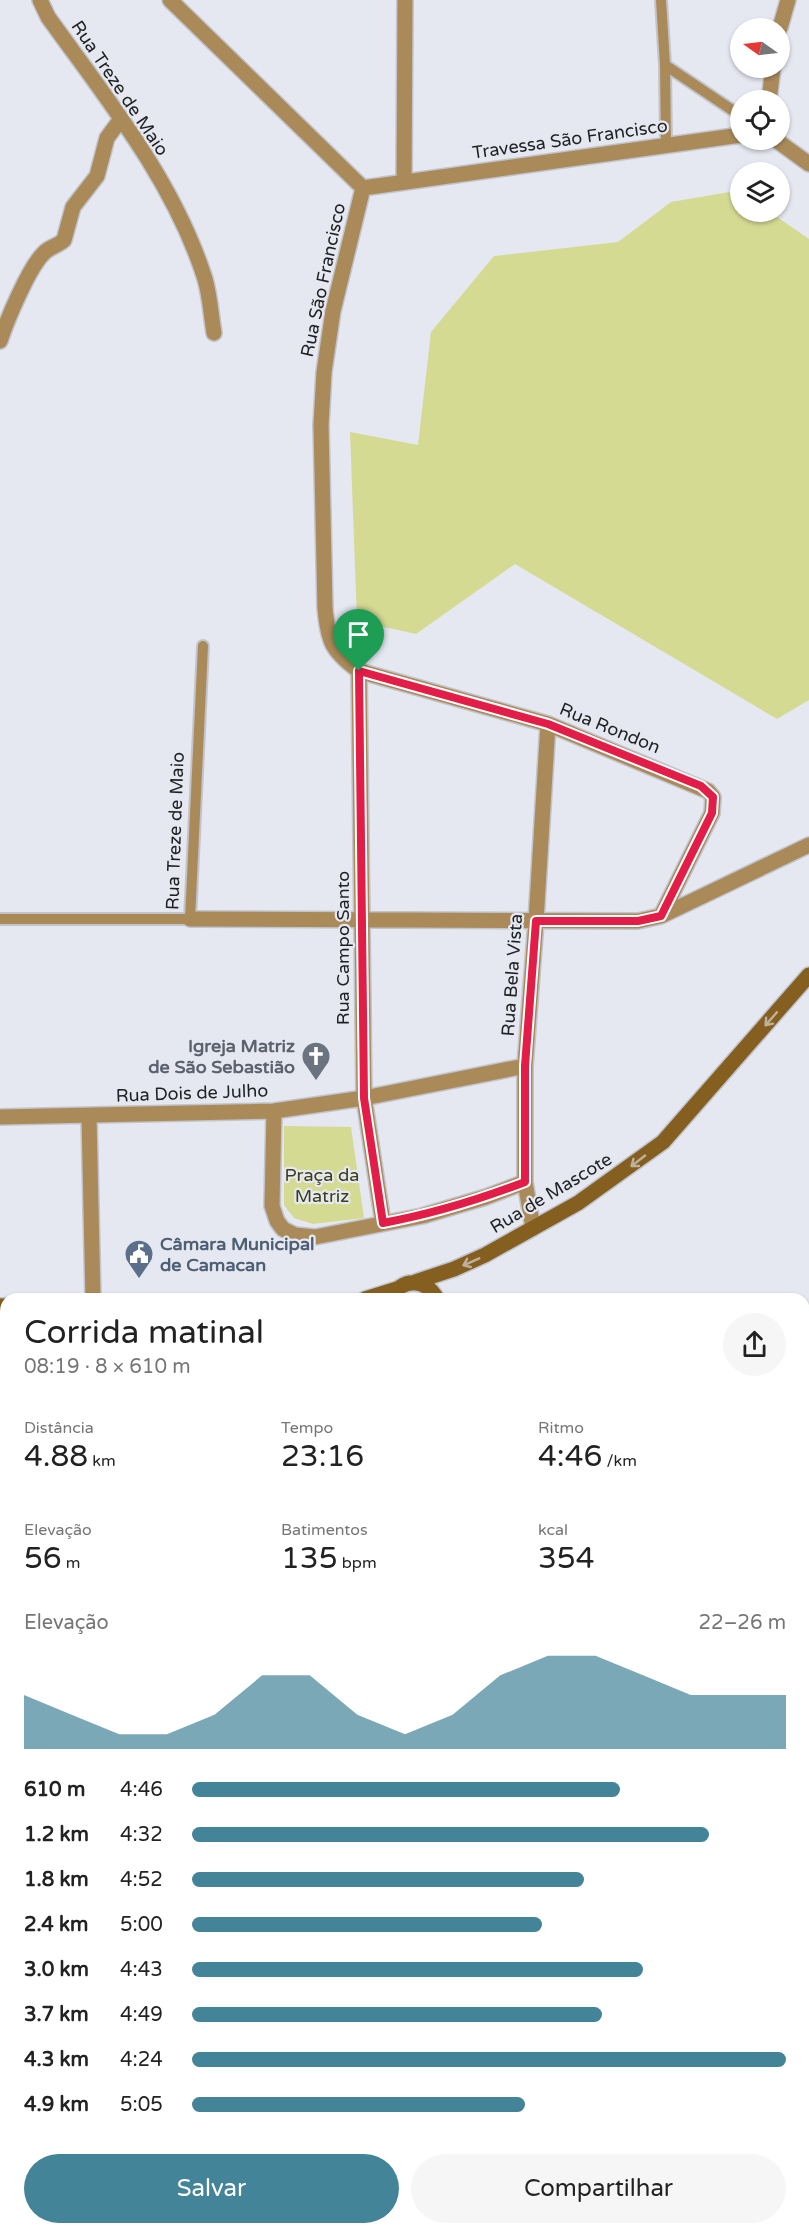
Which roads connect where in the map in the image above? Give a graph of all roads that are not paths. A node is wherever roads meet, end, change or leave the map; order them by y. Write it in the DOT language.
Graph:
graph roads {
  1 [pos="40,0"];
  2 [pos="170,0"];
  3 [pos="405,0"];
  4 [pos="661,0"];
  5 [pos="788,0"];
  6 [pos="783,18"];
  7 [pos="665,65"];
  8 [pos="730,109"];
  9 [pos="121,118"];
  10 [pos="730,136"];
  11 [pos="666,145"];
  12 [pos="790,150"];
  13 [pos="809,164"];
  14 [pos="404,182"];
  15 [pos="363,188"];
  16 [pos="214,333"];
  17 [pos="0,341"];
  18 [pos="203,646"];
  19 [pos="359,671"];
  20 [pos="548,724"];
  21 [pos="809,845"];
  22 [pos="661,916"];
  23 [pos="0,919"];
  24 [pos="190,919"];
  25 [pos="363,921"];
  26 [pos="536,921"];
  27 [pos="809,975"];
  28 [pos="525,1066"];
  29 [pos="364,1098"];
  30 [pos="274,1111"];
  31 [pos="89,1116"];
  32 [pos="0,1117"];
  33 [pos="525,1182"];
  34 [pos="383,1223"];
  35 [pos="533,1228"];
  36 [pos="415,1282"];
  37 [pos="93,1293"];
  38 [pos="395,1293"];
  39 [pos="434,1293"];
  1 -- 9 [label="street, Rua Treze de Maio"];
  2 -- 15 [label="street, Rua São Francisco"];
  3 -- 14 [label="street"];
  4 -- 7 [label="lane"];
  5 -- 6 [label="street"];
  7 -- 8 [label="lane"];
  7 -- 11 [label="lane"];
  9 -- 16 [label="street, Rua Treze de Maio"];
  9 -- 17 [label="street"];
  10 -- 11 [label="street, Travessa São Francisco"];
  11 -- 14 [label="street, Travessa São Francisco"];
  12 -- 13 [label="street"];
  14 -- 15 [label="street, Travessa São Francisco"];
  15 -- 19 [label="street, Rua São Francisco"];
  18 -- 24 [label="lane, Rua Treze de Maio"];
  19 -- 20 [label="street, Rua Rondon"];
  19 -- 25 [label="street, Rua Campo Santo"];
  20 -- 22 [label="street, Rua Rondon"];
  20 -- 26 [label="street, Rua Bela Vista"];
  21 -- 22 [label="street, Rua Treze de Maio"];
  22 -- 26 [label="street, Rua Treze de Maio"];
  23 -- 24 [label="lane"];
  24 -- 25 [label="street, Rua Treze de Maio"];
  25 -- 26 [label="street, Rua Treze de Maio"];
  25 -- 29 [label="street, Rua Campo Santo"];
  26 -- 28 [label="street, Rua Bela Vista"];
  27 -- 35 [label="main road, Rua de Mascote, one-way"];
  28 -- 29 [label="street, Rua Dois de Julho"];
  28 -- 33 [label="street, Rua Bela Vista"];
  29 -- 30 [label="street, Rua Dois de Julho"];
  29 -- 34 [label="street, Rua Campo Santo"];
  30 -- 31 [label="street, Rua Dois de Julho"];
  30 -- 34 [label="street"];
  31 -- 32 [label="street, Rua Dois de Julho"];
  31 -- 37 [label="street"];
  33 -- 34 [label="street"];
  33 -- 35 [label="street, Rua Bela Vista"];
  35 -- 36 [label="main road, Rua de Mascote, one-way"];
  36 -- 38 [label="main road, Rua de Mascote"];
  36 -- 39 [label="main road"];
}
